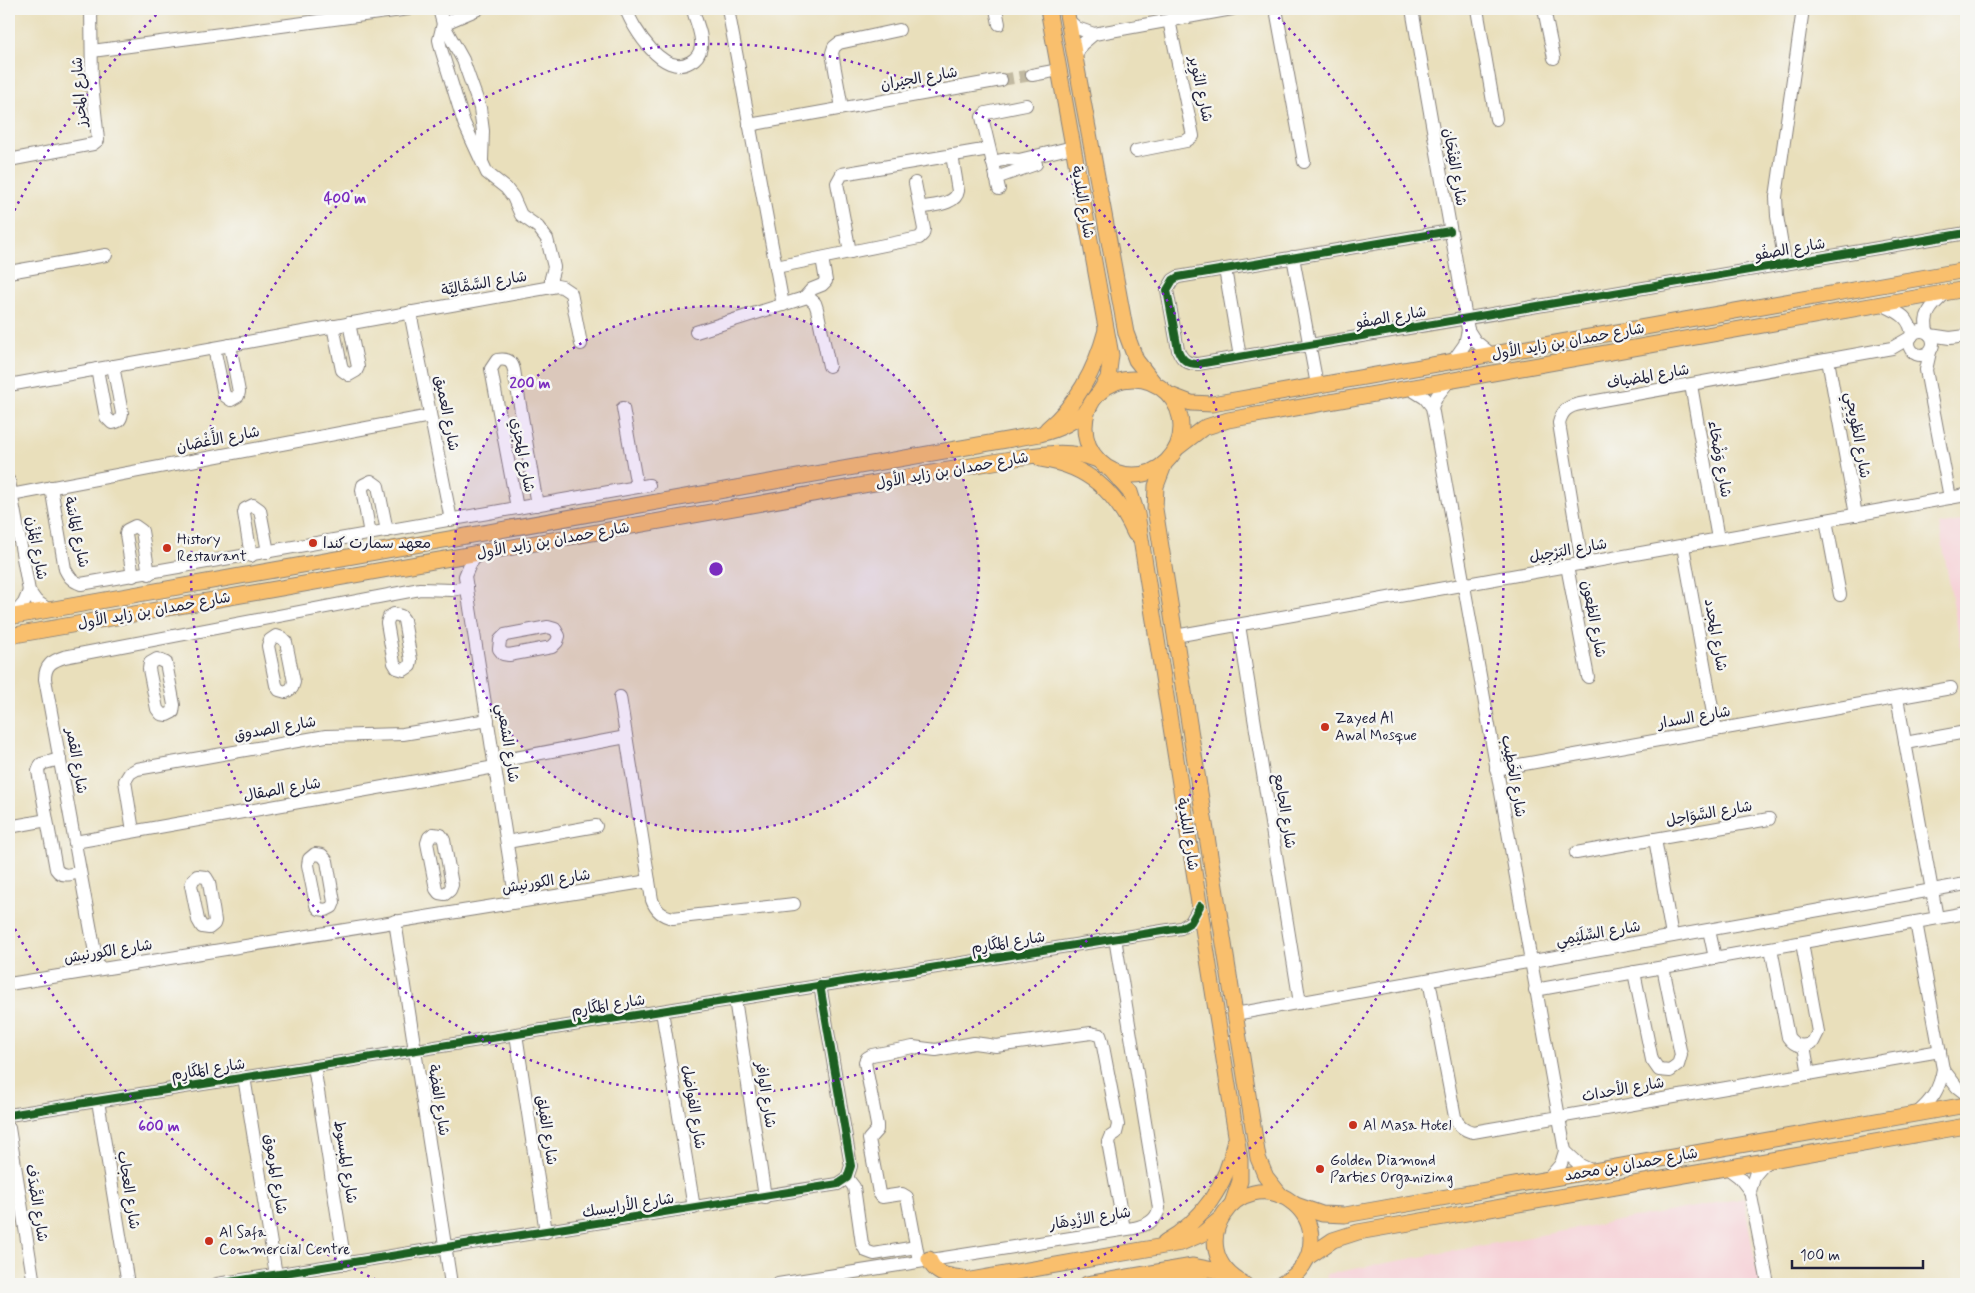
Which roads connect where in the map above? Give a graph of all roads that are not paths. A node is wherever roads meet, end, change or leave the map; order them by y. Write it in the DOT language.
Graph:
graph roads {
  1 [pos="91,9"];
  2 [pos="409,9"];
  3 [pos="439,9"];
  4 [pos="478,9"];
  5 [pos="626,9"];
  6 [pos="693,9"];
  7 [pos="728,9"];
  8 [pos="996,9"];
  9 [pos="1048,9"];
  10 [pos="1232,9"];
  11 [pos="1276,9"];
  12 [pos="1412,9"];
  13 [pos="1477,9"];
  14 [pos="1544,9"];
  15 [pos="1803,9"];
  16 [pos="1067,14"];
  17 [pos="1169,20"];
  18 [pos="442,24"];
  19 [pos="999,24"];
  20 [pos="899,30"];
  21 [pos="1094,34"];
  22 [pos="92,51"];
  23 [pos="1076,56"];
  24 [pos="1554,58"];
  25 [pos="1059,70"];
  26 [pos="1032,75"];
  27 [pos="1001,80"];
  28 [pos="1026,104"];
  29 [pos="842,108"];
  30 [pos="1496,119"];
  31 [pos="749,125"];
  32 [pos="989,149"];
  33 [pos="1074,151"];
  34 [pos="1136,151"];
  35 [pos="952,155"];
  36 [pos="9,160"];
  37 [pos="482,160"];
  38 [pos="992,162"];
  39 [pos="1304,162"];
  40 [pos="914,183"];
  41 [pos="920,208"];
  42 [pos="1450,231"];
  43 [pos="1966,233"];
  44 [pos="850,252"];
  45 [pos="106,254"];
  46 [pos="1293,257"];
  47 [pos="822,258"];
  48 [pos="1785,264"];
  49 [pos="776,268"];
  50 [pos="1225,268"];
  51 [pos="1966,270"];
  52 [pos="9,272"];
  53 [pos="551,287"];
  54 [pos="1966,289"];
  55 [pos="1947,292"];
  56 [pos="807,296"];
  57 [pos="783,305"];
  58 [pos="1883,305"];
  59 [pos="410,312"];
  60 [pos="349,323"];
  61 [pos="1467,324"];
  62 [pos="333,326"];
  63 [pos="1106,328"];
  64 [pos="696,332"];
  65 [pos="1929,334"];
  66 [pos="1966,336"];
  67 [pos="1912,337"];
  68 [pos="1950,338"];
  69 [pos="582,344"];
  70 [pos="230,345"];
  71 [pos="1309,345"];
  72 [pos="214,348"];
  73 [pos="1892,348"];
  74 [pos="1930,351"];
  75 [pos="1915,353"];
  76 [pos="1491,354"];
  77 [pos="1240,357"];
  78 [pos="1828,360"];
  79 [pos="1453,361"];
  80 [pos="113,366"];
  81 [pos="829,366"];
  82 [pos="97,369"];
  83 [pos="1926,370"];
  84 [pos="1449,381"];
  85 [pos="1154,383"];
  86 [pos="1691,384"];
  87 [pos="9,385"];
  88 [pos="1316,385"];
  89 [pos="1409,388"];
  90 [pos="1099,393"];
  91 [pos="1170,395"];
  92 [pos="1432,407"];
  93 [pos="623,408"];
  94 [pos="1089,408"];
  95 [pos="430,416"];
  96 [pos="1040,434"];
  97 [pos="1177,448"];
  98 [pos="1022,457"];
  99 [pos="1098,460"];
  100 [pos="1164,464"];
  101 [pos="1111,470"];
  102 [pos="9,481"];
  103 [pos="51,487"];
  104 [pos="11,495"];
  105 [pos="1966,495"];
  106 [pos="1950,498"];
  107 [pos="537,505"];
  108 [pos="517,508"];
  109 [pos="492,513"];
  110 [pos="1856,515"];
  111 [pos="451,520"];
  112 [pos="1826,520"];
  113 [pos="512,528"];
  114 [pos="387,531"];
  115 [pos="370,534"];
  116 [pos="480,534"];
  117 [pos="1718,540"];
  118 [pos="1683,546"];
  119 [pos="1143,550"];
  120 [pos="268,552"];
  121 [pos="479,553"];
  122 [pos="251,556"];
  123 [pos="442,560"];
  124 [pos="1582,564"];
  125 [pos="1568,566"];
  126 [pos="149,574"];
  127 [pos="133,576"];
  128 [pos="466,582"];
  129 [pos="1463,585"];
  130 [pos="29,591"];
  131 [pos="390,594"];
  132 [pos="1840,595"];
  133 [pos="49,610"];
  134 [pos="394,614"];
  135 [pos="11,617"];
  136 [pos="271,617"];
  137 [pos="1239,625"];
  138 [pos="9,636"];
  139 [pos="276,636"];
  140 [pos="1175,636"];
  141 [pos="152,639"];
  142 [pos="498,646"];
  143 [pos="477,650"];
  144 [pos="157,659"];
  145 [pos="1588,677"];
  146 [pos="1951,688"];
  147 [pos="620,698"];
  148 [pos="1897,698"];
  149 [pos="488,720"];
  150 [pos="1716,730"];
  151 [pos="1966,732"];
  152 [pos="626,737"];
  153 [pos="1905,743"];
  154 [pos="60,759"];
  155 [pos="495,765"];
  156 [pos="1496,769"];
  157 [pos="1769,819"];
  158 [pos="47,820"];
  159 [pos="596,826"];
  160 [pos="9,827"];
  161 [pos="134,832"];
  162 [pos="1655,839"];
  163 [pos="75,842"];
  164 [pos="507,842"];
  165 [pos="1576,853"];
  166 [pos="80,872"];
  167 [pos="649,881"];
  168 [pos="1966,884"];
  169 [pos="1932,890"];
  170 [pos="446,894"];
  171 [pos="516,902"];
  172 [pos="794,904"];
  173 [pos="1200,906"];
  174 [pos="326,910"];
  175 [pos="449,913"];
  176 [pos="1966,913"];
  177 [pos="1937,918"];
  178 [pos="395,921"];
  179 [pos="1916,922"];
  180 [pos="208,928"];
  181 [pos="1181,928"];
  182 [pos="1709,930"];
  183 [pos="330,932"];
  184 [pos="1672,936"];
  185 [pos="1115,938"];
  186 [pos="1802,942"];
  187 [pos="1206,943"];
  188 [pos="1771,948"];
  189 [pos="213,951"];
  190 [pos="1715,958"];
  191 [pos="1530,962"];
  192 [pos="1663,967"];
  193 [pos="98,969"];
  194 [pos="1634,972"];
  195 [pos="1429,980"];
  196 [pos="9,984"];
  197 [pos="820,985"];
  198 [pos="1535,990"];
  199 [pos="735,999"];
  200 [pos="1300,1003"];
  201 [pos="662,1010"];
  202 [pos="1235,1014"];
  203 [pos="516,1034"];
  204 [pos="1804,1046"];
  205 [pos="415,1050"];
  206 [pos="1940,1051"];
  207 [pos="314,1066"];
  208 [pos="1943,1069"];
  209 [pos="1810,1074"];
  210 [pos="244,1077"];
  211 [pos="1966,1094"];
  212 [pos="98,1100"];
  213 [pos="1966,1105"];
  214 [pos="1916,1114"];
  215 [pos="9,1115"];
  216 [pos="1559,1117"];
  217 [pos="1966,1126"];
  218 [pos="9,1128"];
  219 [pos="1235,1130"];
  220 [pos="1565,1151"];
  221 [pos="1767,1161"];
  222 [pos="1727,1168"];
  223 [pos="1593,1171"];
  224 [pos="847,1178"];
  225 [pos="1548,1179"];
  226 [pos="1750,1191"];
  227 [pos="1281,1196"];
  228 [pos="765,1197"];
  229 [pos="1232,1204"];
  230 [pos="1296,1205"];
  231 [pos="694,1208"];
  232 [pos="1220,1219"];
  233 [pos="1124,1229"];
  234 [pos="546,1232"];
  235 [pos="916,1247"];
  236 [pos="1154,1247"];
  237 [pos="446,1248"];
  238 [pos="1308,1257"];
  239 [pos="924,1260"];
  240 [pos="345,1264"];
  241 [pos="1147,1274"];
  242 [pos="276,1275"];
  243 [pos="1296,1278"];
  244 [pos="971,1282"];
  245 [pos="1240,1282"];
  246 [pos="34,1284"];
  247 [pos="128,1284"];
  248 [pos="217,1284"];
  249 [pos="451,1284"];
  250 [pos="778,1284"];
  251 [pos="948,1284"];
  252 [pos="1087,1284"];
  253 [pos="1207,1284"];
  254 [pos="1281,1284"];
  255 [pos="1768,1284"];
  1 -- 22 [label="street, شارع المحرز"];
  2 -- 22 [label="street"];
  3 -- 18 [label="street"];
  4 -- 18 [label="street"];
  5 -- 6 [label="street"];
  7 -- 31 [label="street"];
  8 -- 19 [label="street"];
  9 -- 25 [label="main road, شارع البلدية"];
  10 -- 17 [label="street"];
  11 -- 39 [label="street"];
  12 -- 42 [label="street, شارع الفِنْجَان"];
  13 -- 30 [label="street"];
  14 -- 24 [label="street"];
  15 -- 48 [label="street"];
  16 -- 21 [label="street"];
  16 -- 23 [label="main road, شارع البلدية"];
  17 -- 21 [label="street"];
  17 -- 34 [label="street, شارع النُوِير"];
  18 -- 37 [label="street"];
  18 -- 37 [label="street"];
  20 -- 29 [label="street"];
  21 -- 23 [label="street"];
  22 -- 36 [label="street, شارع المحرز"];
  23 -- 85 [label="main road, شارع البلدية"];
  25 -- 26 [label="street"];
  25 -- 33 [label="main road, شارع البلدية"];
  27 -- 29 [label="street, شارع الجيران"];
  28 -- 32 [label="street"];
  29 -- 31 [label="street, شارع الجيران"];
  31 -- 49 [label="street"];
  32 -- 35 [label="street"];
  32 -- 38 [label="street"];
  33 -- 38 [label="street"];
  33 -- 38 [label="street"];
  33 -- 63 [label="main road, شارع البلدية"];
  35 -- 41 [label="street"];
  35 -- 44 [label="street"];
  37 -- 53 [label="street"];
  40 -- 41 [label="street"];
  41 -- 44 [label="street"];
  42 -- 46 [label="street, شارع الصفُو"];
  42 -- 61 [label="street, شارع الفِنْجَان"];
  43 -- 48 [label="street, شارع الصفُو"];
  44 -- 47 [label="street"];
  45 -- 52 [label="street"];
  46 -- 50 [label="street, شارع الصفُو"];
  46 -- 71 [label="street"];
  47 -- 49 [label="street"];
  47 -- 56 [label="street"];
  48 -- 61 [label="street, شارع الصفُو"];
  49 -- 57 [label="street"];
  50 -- 77 [label="street"];
  50 -- 77 [label="street, شارع الصفُو"];
  51 -- 76 [label="main road, شارع حمدان بن زايد الأول"];
  53 -- 59 [label="street, شارع السَّمَّالِيَّة"];
  53 -- 69 [label="street"];
  54 -- 55 [label="main road, شارع حمدان بن زايد الأول"];
  55 -- 58 [label="main road, شارع حمدان بن زايد الأول"];
  55 -- 65 [label="street"];
  56 -- 57 [label="street"];
  56 -- 81 [label="street"];
  57 -- 64 [label="street"];
  58 -- 67 [label="street"];
  58 -- 84 [label="main road, شارع حمدان بن زايد الأول"];
  59 -- 60 [label="street, شارع السَّمَّالِيَّة"];
  59 -- 95 [label="street, شارع العميق"];
  60 -- 62 [label="street, شارع السَّمَّالِيَّة"];
  60 -- 62 [label="street"];
  61 -- 71 [label="street, شارع الصفُو"];
  61 -- 76 [label="street, شارع الفِنْجَان"];
  61 -- 79 [label="street"];
  62 -- 70 [label="street, شارع السَّمَّالِيَّة"];
  63 -- 90 [label="main road, شارع البلدية"];
  63 -- 96 [label="main road"];
  65 -- 67 [label="street"];
  65 -- 68 [label="street"];
  65 -- 74 [label="street"];
  66 -- 68 [label="street"];
  67 -- 73 [label="street, شارع المضياف"];
  67 -- 75 [label="street"];
  68 -- 74 [label="street"];
  70 -- 72 [label="street, شارع السَّمَّالِيَّة"];
  70 -- 72 [label="street"];
  71 -- 77 [label="street, شارع الصفُو"];
  71 -- 88 [label="street"];
  72 -- 80 [label="street, شارع السَّمَّالِيَّة"];
  73 -- 75 [label="street, شارع المضياف"];
  73 -- 78 [label="street, شارع المضياف"];
  74 -- 75 [label="street"];
  74 -- 83 [label="street"];
  75 -- 83 [label="street"];
  76 -- 79 [label="main road, شارع حمدان بن زايد الأول"];
  78 -- 86 [label="street, شارع المضياف"];
  78 -- 110 [label="street, شارع الطْوِيجِي"];
  79 -- 88 [label="main road, شارع حمدان بن زايد الأول"];
  80 -- 82 [label="street, شارع السَّمَّالِيَّة"];
  80 -- 82 [label="street"];
  82 -- 87 [label="street, شارع السَّمَّالِيَّة"];
  83 -- 106 [label="street"];
  84 -- 89 [label="main road, شارع حمدان بن زايد الأول"];
  84 -- 92 [label="street"];
  85 -- 90 [label="main road"];
  85 -- 91 [label="main road"];
  86 -- 117 [label="street, شارع وَضْحَاء"];
  86 -- 124 [label="street, شارع المضياف"];
  88 -- 91 [label="main road, شارع حمدان بن زايد الأول"];
  89 -- 92 [label="street"];
  89 -- 97 [label="main road, شارع حمدان بن زايد الأول"];
  90 -- 94 [label="main road"];
  91 -- 97 [label="main road"];
  92 -- 129 [label="street, شارع الخَطِيب"];
  93 -- 107 [label="street, شارع المَاسَة"];
  94 -- 96 [label="main road, شارع حمدان بن زايد الأول"];
  94 -- 99 [label="main road"];
  95 -- 103 [label="street, شارع الأَغْصَان"];
  95 -- 111 [label="street, شارع العميق"];
  96 -- 113 [label="main road, شارع حمدان بن زايد الأول"];
  97 -- 100 [label="main road"];
  98 -- 99 [label="main road, شارع حمدان بن زايد الأول"];
  98 -- 119 [label="main road"];
  98 -- 121 [label="main road, شارع حمدان بن زايد الأول"];
  99 -- 101 [label="main road"];
  100 -- 101 [label="main road"];
  100 -- 140 [label="main road, شارع البلدية"];
  101 -- 119 [label="main road, شارع البلدية"];
  102 -- 104 [label="street, شارع المُزْن"];
  103 -- 104 [label="street, شارع الأَغْصَان"];
  103 -- 127 [label="street, شارع المَاسَة"];
  104 -- 130 [label="street, شارع المُزْن"];
  105 -- 106 [label="street, شارع البَرْجِيل"];
  106 -- 110 [label="street, شارع البَرْجِيل"];
  107 -- 108 [label="street, شارع المَاسَة"];
  107 -- 108 [label="street, شارع المجزي"];
  108 -- 109 [label="street, شارع المَاسَة"];
  109 -- 111 [label="street, شارع المَاسَة"];
  109 -- 113 [label="street"];
  109 -- 116 [label="street"];
  110 -- 112 [label="street, شارع البَرْجِيل"];
  111 -- 114 [label="street, شارع المَاسَة"];
  112 -- 117 [label="street, شارع البَرْجِيل"];
  112 -- 132 [label="street"];
  113 -- 116 [label="main road, شارع حمدان بن زايد الأول"];
  114 -- 115 [label="street, شارع المَاسَة"];
  114 -- 115 [label="street"];
  115 -- 120 [label="street, شارع المَاسَة"];
  116 -- 133 [label="main road, شارع حمدان بن زايد الأول"];
  117 -- 118 [label="street, شارع البَرْجِيل"];
  118 -- 124 [label="street, شارع البَرْجِيل"];
  118 -- 150 [label="street, شارع المجدد"];
  119 -- 173 [label="main road, شارع البلدية"];
  120 -- 122 [label="street, شارع المَاسَة"];
  120 -- 122 [label="street"];
  121 -- 123 [label="main road, شارع حمدان بن زايد الأول"];
  121 -- 128 [label="street"];
  122 -- 126 [label="street, شارع المَاسَة"];
  123 -- 128 [label="street"];
  123 -- 138 [label="main road, شارع حمدان بن زايد الأول"];
  124 -- 125 [label="street, شارع البَرْجِيل"];
  125 -- 129 [label="street, شارع البَرْجِيل"];
  125 -- 145 [label="street, شارع الظعون"];
  126 -- 127 [label="street, شارع المَاسَة"];
  126 -- 127 [label="street"];
  128 -- 131 [label="street, شارع القمر"];
  128 -- 143 [label="street, شارع الشعبي"];
  129 -- 137 [label="street, شارع البَرْجِيل"];
  129 -- 156 [label="street, شارع الخَطِيب"];
  130 -- 133 [label="street, شارع المُزْن"];
  130 -- 135 [label="street, شارع المُزْن"];
  131 -- 134 [label="street"];
  131 -- 136 [label="street, شارع القمر"];
  133 -- 135 [label="main road, شارع حمدان بن زايد الأول"];
  136 -- 139 [label="street"];
  136 -- 141 [label="street, شارع القمر"];
  137 -- 140 [label="street, شارع البَرْجِيل"];
  137 -- 200 [label="street, شارع الجامع"];
  140 -- 202 [label="main road, شارع البلدية"];
  141 -- 144 [label="street"];
  141 -- 154 [label="street, شارع القمر"];
  142 -- 143 [label="street"];
  143 -- 149 [label="street, شارع الشعبي"];
  146 -- 148 [label="street, شارع السدار"];
  147 -- 152 [label="street"];
  148 -- 150 [label="street, شارع السدار"];
  148 -- 153 [label="street"];
  149 -- 155 [label="street, شارع الشعبي"];
  149 -- 161 [label="street, شارع الصدوق"];
  150 -- 156 [label="street, شارع السدار"];
  151 -- 153 [label="street"];
  152 -- 155 [label="street, شارع الصقال"];
  152 -- 167 [label="street"];
  153 -- 169 [label="street"];
  154 -- 158 [label="street"];
  154 -- 163 [label="street, شارع القمر"];
  155 -- 161 [label="street, شارع الصقال"];
  155 -- 164 [label="street, شارع الشعبي"];
  156 -- 191 [label="street, شارع الخَطِيب"];
  157 -- 162 [label="street, شارع السَّوَاحِل"];
  158 -- 160 [label="street"];
  158 -- 166 [label="street"];
  159 -- 164 [label="street"];
  161 -- 163 [label="street, شارع الصقال"];
  162 -- 165 [label="street, شارع السَّوَاحِل"];
  162 -- 184 [label="street, شارع السَّوَاحِل"];
  163 -- 166 [label="street, شارع القمر"];
  164 -- 171 [label="street, شارع الشعبي"];
  166 -- 193 [label="street, شارع القمر"];
  167 -- 171 [label="street, شارع الكورنيش"];
  167 -- 172 [label="street"];
  168 -- 169 [label="street, شارع السِّلَيْمِي"];
  169 -- 177 [label="street"];
  169 -- 182 [label="street, شارع السِّلَيْمِي"];
  170 -- 175 [label="street"];
  171 -- 175 [label="street, شارع الكورنيش"];
  173 -- 181 [label="street"];
  173 -- 187 [label="main road, شارع البلدية"];
  174 -- 183 [label="street"];
  175 -- 178 [label="street, شارع الكورنيش"];
  176 -- 177 [label="street"];
  177 -- 179 [label="street"];
  178 -- 183 [label="street, شارع الكورنيش"];
  178 -- 205 [label="street, شارع الفضة"];
  179 -- 186 [label="street"];
  179 -- 206 [label="street"];
  180 -- 189 [label="street"];
  181 -- 185 [label="street, شارع المَكَارِم"];
  181 -- 187 [label="street"];
  182 -- 184 [label="street, شارع السِّلَيْمِي"];
  182 -- 190 [label="street"];
  183 -- 189 [label="street, شارع الكورنيش"];
  184 -- 191 [label="street, شارع السِّلَيْمِي"];
  185 -- 197 [label="street, شارع المَكَارِم"];
  185 -- 233 [label="street, شارع الازْدِهَار"];
  186 -- 188 [label="street"];
  186 -- 204 [label="street"];
  187 -- 219 [label="main road, شارع البلدية"];
  188 -- 190 [label="street"];
  188 -- 204 [label="street"];
  189 -- 193 [label="street, شارع الكورنيش"];
  190 -- 192 [label="street"];
  191 -- 195 [label="street, شارع السِّلَيْمِي"];
  191 -- 198 [label="street, شارع الخَطِيب"];
  192 -- 194 [label="street"];
  192 -- 194 [label="street"];
  193 -- 196 [label="street, شارع الكورنيش"];
  194 -- 198 [label="street"];
  195 -- 200 [label="street, شارع السِّلَيْمِي"];
  195 -- 216 [label="street, شارع الأحداث"];
  197 -- 199 [label="street, شارع المَكَارِم"];
  197 -- 224 [label="street"];
  198 -- 216 [label="street, شارع الخَطِيب"];
  199 -- 201 [label="street, شارع المَكَارِم"];
  199 -- 228 [label="street, شارع الوافر"];
  200 -- 202 [label="street, شارع السِّلَيْمِي"];
  201 -- 203 [label="street, شارع المَكَارِم"];
  201 -- 231 [label="street, شارع الفواضل"];
  202 -- 227 [label="main road, شارع البلدية"];
  203 -- 205 [label="street, شارع المَكَارِم"];
  203 -- 234 [label="street, شارع الفيلق"];
  204 -- 209 [label="street"];
  205 -- 207 [label="street, شارع المَكَارِم"];
  205 -- 237 [label="street, شارع الفضة"];
  206 -- 208 [label="street"];
  206 -- 209 [label="street, شارع الأحداث"];
  207 -- 210 [label="street, شارع المَكَارِم"];
  207 -- 240 [label="street, شارع المبسوط"];
  208 -- 211 [label="street"];
  208 -- 214 [label="street"];
  209 -- 216 [label="street, شارع الأحداث"];
  210 -- 212 [label="street, شارع المَكَارِم"];
  210 -- 242 [label="street, شارع المرموق"];
  212 -- 215 [label="street, شارع المَكَارِم"];
  212 -- 247 [label="street, شارع العجاب"];
  213 -- 214 [label="main road, شارع حمدان بن محمد"];
  214 -- 223 [label="main road, شارع حمدان بن محمد"];
  216 -- 220 [label="street, شارع الخَطِيب"];
  217 -- 221 [label="main road, شارع حمدان بن محمد"];
  218 -- 246 [label="street, شارع الصَّدَف"];
  219 -- 229 [label="main road, شارع البلدية"];
  219 -- 236 [label="main road"];
  220 -- 223 [label="street"];
  220 -- 225 [label="street"];
  221 -- 222 [label="main road, شارع حمدان بن محمد"];
  221 -- 226 [label="street"];
  222 -- 226 [label="street"];
  222 -- 238 [label="main road, شارع حمدان بن محمد"];
  223 -- 225 [label="main road, شارع حمدان بن محمد"];
  224 -- 228 [label="street, شارع الأرابيسك"];
  224 -- 235 [label="street"];
  225 -- 230 [label="main road, شارع حمدان بن محمد"];
  226 -- 255 [label="street"];
  227 -- 229 [label="main road"];
  227 -- 230 [label="main road, شارع حمدان بن محمد"];
  228 -- 231 [label="street, شارع الأرابيسك"];
  229 -- 232 [label="main road"];
  230 -- 238 [label="main road"];
  231 -- 234 [label="street, شارع الأرابيسك"];
  232 -- 236 [label="main road"];
  232 -- 245 [label="main road"];
  233 -- 235 [label="street"];
  233 -- 239 [label="street, شارع الازْدِهَار"];
  234 -- 237 [label="street, شارع الأرابيسك"];
  235 -- 239 [label="street"];
  236 -- 244 [label="main road"];
  237 -- 240 [label="street, شارع الأرابيسك"];
  237 -- 249 [label="street, شارع الفضة"];
  238 -- 243 [label="main road"];
  239 -- 244 [label="main road"];
  239 -- 250 [label="street, شارع الازْدِهَار"];
  240 -- 242 [label="street, شارع الأرابيسك"];
  241 -- 245 [label="main road"];
  241 -- 252 [label="main road"];
  241 -- 253 [label="main road"];
  242 -- 248 [label="street, شارع الأرابيسك"];
  243 -- 254 [label="main road"];
  244 -- 251 [label="main road"];
}
